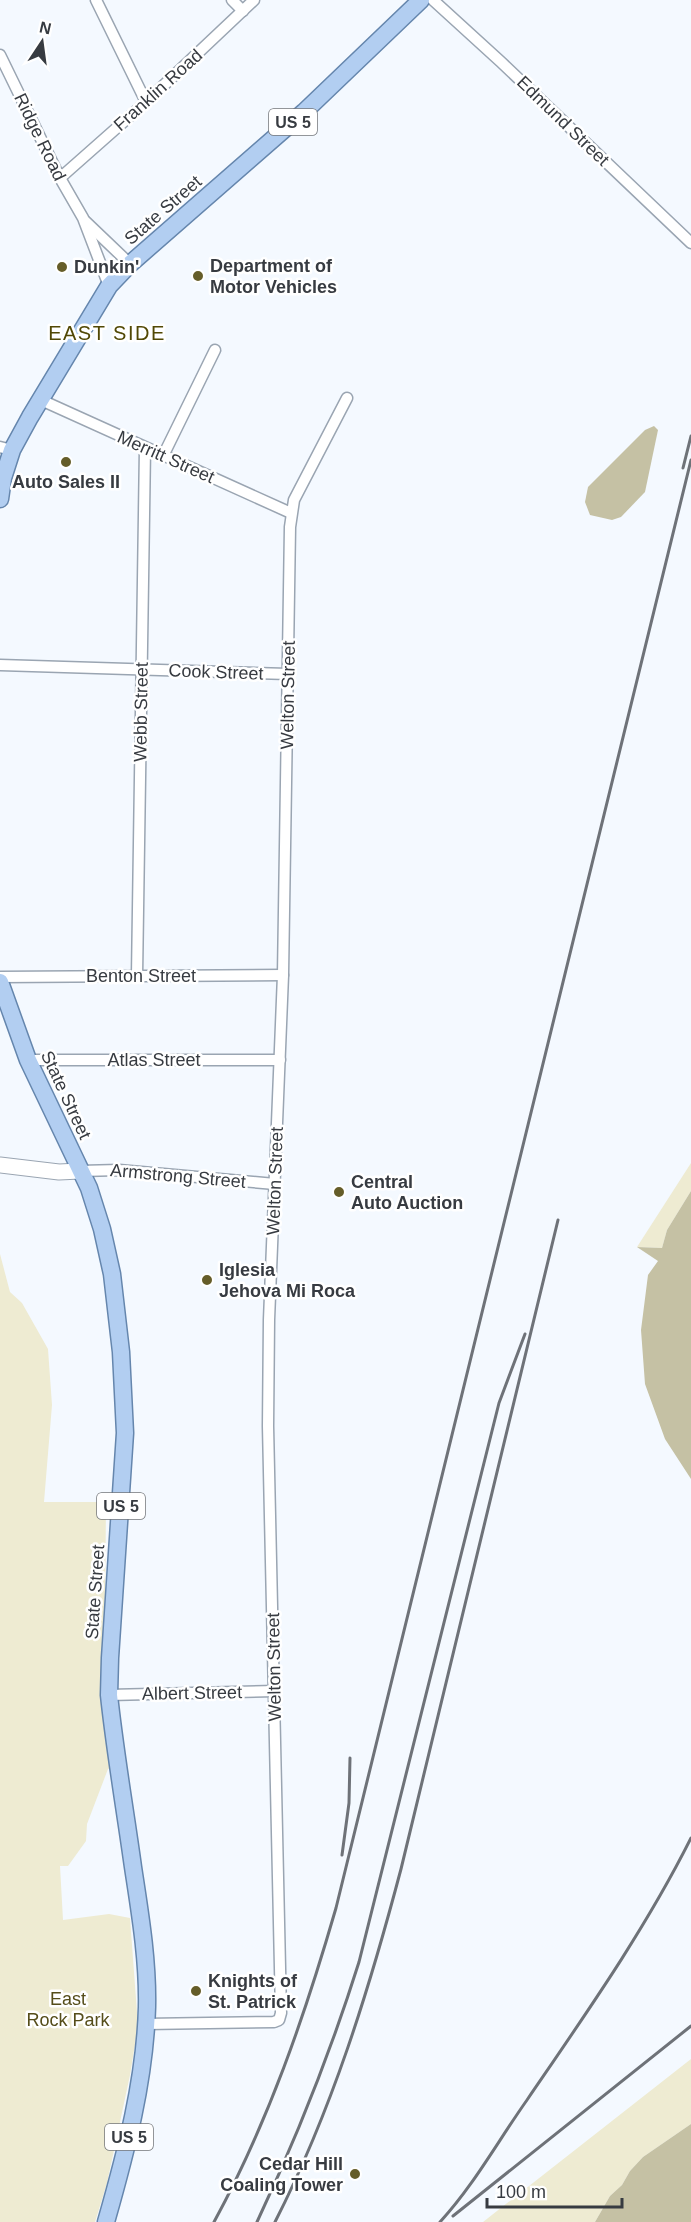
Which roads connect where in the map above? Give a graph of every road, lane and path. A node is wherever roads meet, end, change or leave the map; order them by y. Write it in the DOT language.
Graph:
graph roads {
  1 [pos="96,0"];
  2 [pos="232,0"];
  3 [pos="254,0"];
  4 [pos="421,0"];
  5 [pos="433,0"];
  6 [pos="243,11"];
  7 [pos="0,55"];
  8 [pos="146,102"];
  9 [pos="60,178"];
  10 [pos="83,218"];
  11 [pos="691,243"];
  12 [pos="130,264"];
  13 [pos="109,286"];
  14 [pos="215,350"];
  15 [pos="347,398"];
  16 [pos="41,400"];
  17 [pos="145,448"];
  18 [pos="6,449"];
  19 [pos="162,456"];
  20 [pos="0,500"];
  21 [pos="291,513"];
  22 [pos="0,665"];
  23 [pos="142,670"];
  24 [pos="288,674"];
  25 [pos="283,975"];
  26 [pos="137,976"];
  27 [pos="0,980"];
  28 [pos="28,1060"];
  29 [pos="280,1060"];
  30 [pos="0,1165"];
  31 [pos="80,1171"];
  32 [pos="275,1184"];
  33 [pos="274,1690"];
  34 [pos="109,1695"];
  35 [pos="146,2024"];
  36 [pos="106,2222"];
  1 -- 8 [label="street"];
  2 -- 6 [label="street"];
  3 -- 6 [label="street, Franklin Road"];
  4 -- 12 [label="main road, State Street / US 5"];
  5 -- 11 [label="street, Edmund Street"];
  6 -- 8 [label="street, Franklin Road"];
  7 -- 9 [label="street, Ridge Road"];
  8 -- 9 [label="street, Franklin Road"];
  9 -- 10 [label="street, Ridge Road"];
  10 -- 12 [label="street, Ridge Road"];
  10 -- 13 [label="street, Ridge Road"];
  12 -- 13 [label="main road, State Street / US 5"];
  13 -- 16 [label="main road, State Street / US 5"];
  14 -- 19 [label="street"];
  15 -- 21 [label="street, Welton Street"];
  16 -- 17 [label="street, Merritt Street"];
  16 -- 18 [label="main road, State Street / US 5"];
  17 -- 19 [label="street, Merritt Street"];
  17 -- 23 [label="street, Webb Street"];
  18 -- 20 [label="main road, State Street / US 5"];
  19 -- 21 [label="street, Merritt Street"];
  21 -- 24 [label="street, Welton Street"];
  22 -- 23 [label="street, Cook Street"];
  23 -- 24 [label="street, Cook Street"];
  23 -- 26 [label="street, Webb Street"];
  24 -- 25 [label="street, Welton Street"];
  25 -- 26 [label="street, Benton Street"];
  25 -- 29 [label="street, Welton Street"];
  26 -- 27 [label="street, Benton Street"];
  27 -- 28 [label="main road, State Street / US 5"];
  28 -- 29 [label="street, Atlas Street"];
  28 -- 31 [label="main road, State Street / US 5"];
  29 -- 32 [label="street, Welton Street"];
  30 -- 31 [label="main road"];
  31 -- 32 [label="street, Armstrong Street"];
  31 -- 34 [label="main road, State Street / US 5"];
  32 -- 33 [label="street, Welton Street"];
  33 -- 34 [label="street, Albert Street"];
  33 -- 35 [label="street, Welton Street"];
  34 -- 35 [label="main road, State Street / US 5"];
  35 -- 36 [label="main road, State Street / US 5"];
}
